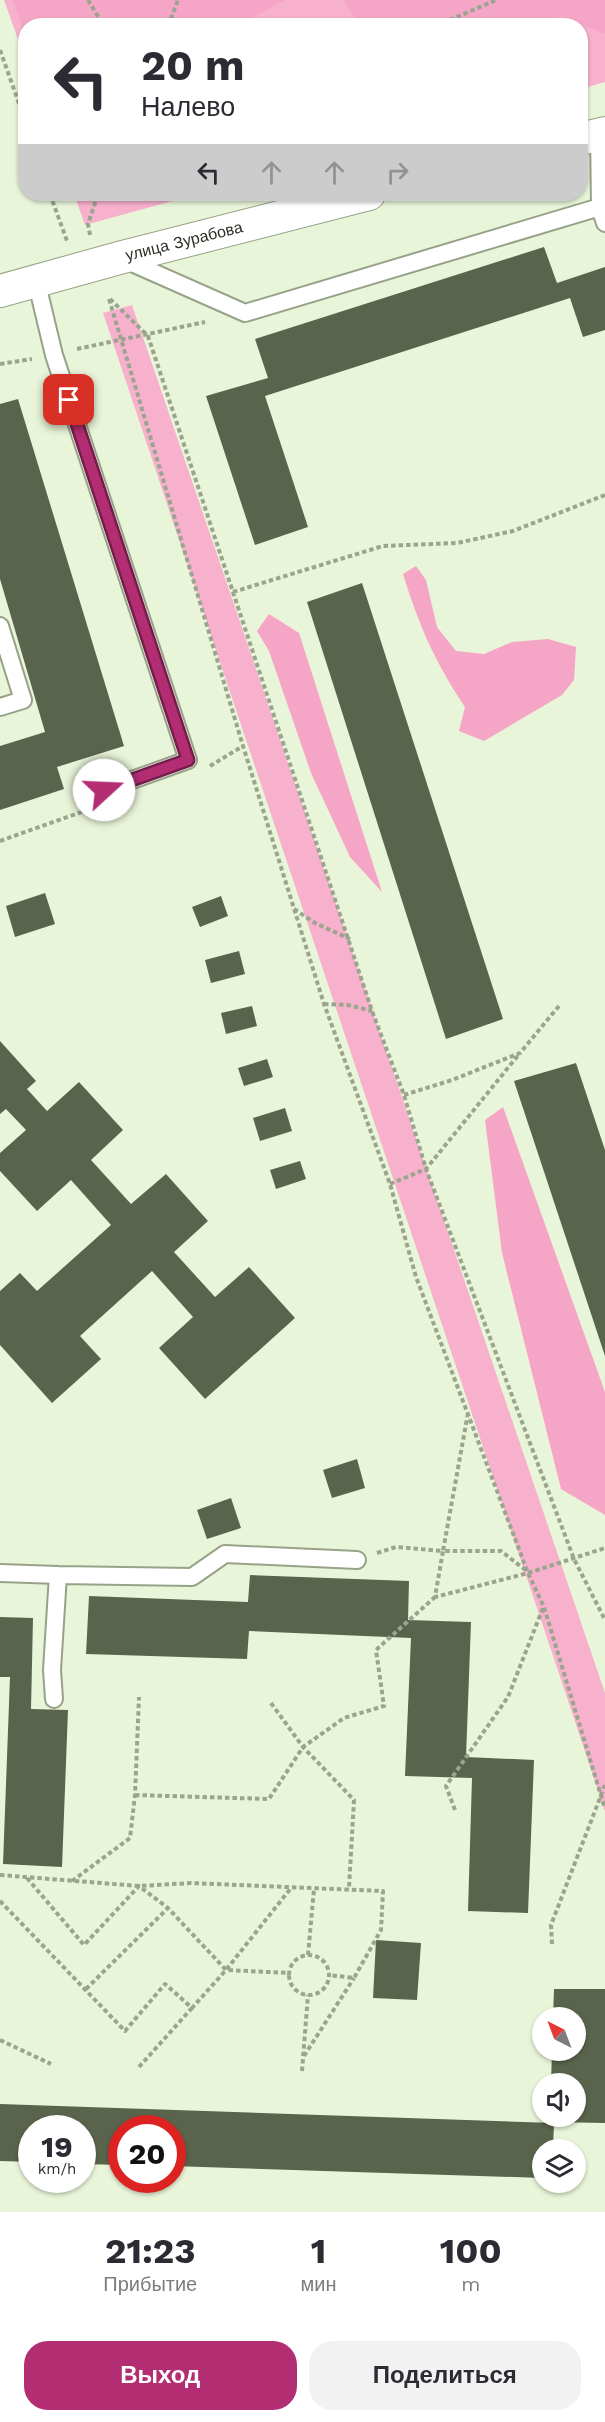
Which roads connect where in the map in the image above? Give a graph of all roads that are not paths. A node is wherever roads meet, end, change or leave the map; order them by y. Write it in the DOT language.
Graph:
graph roads {
  1 [pos="595,136"];
  2 [pos="342,201"];
  3 [pos="600,207"];
  4 [pos="605,223"];
  5 [pos="119,258"];
  6 [pos="36,280"];
  7 [pos="0,291"];
  8 [pos="0,626"];
  9 [pos="0,707"];
  10 [pos="104,790"];
  11 [pos="357,1560"];
  12 [pos="0,1573"];
  13 [pos="58,1575"];
  14 [pos="54,1699"];
  1 -- 3 [label="lane"];
  2 -- 5 [label="street, улица Зурабова"];
  3 -- 4 [label="lane"];
  3 -- 5 [label="lane"];
  5 -- 6 [label="street, улица Зурабова"];
  6 -- 7 [label="street, улица Зурабова"];
  6 -- 10 [label="lane"];
  8 -- 9 [label="lane"];
  11 -- 13 [label="lane"];
  12 -- 13 [label="lane"];
  13 -- 14 [label="lane"];
}
